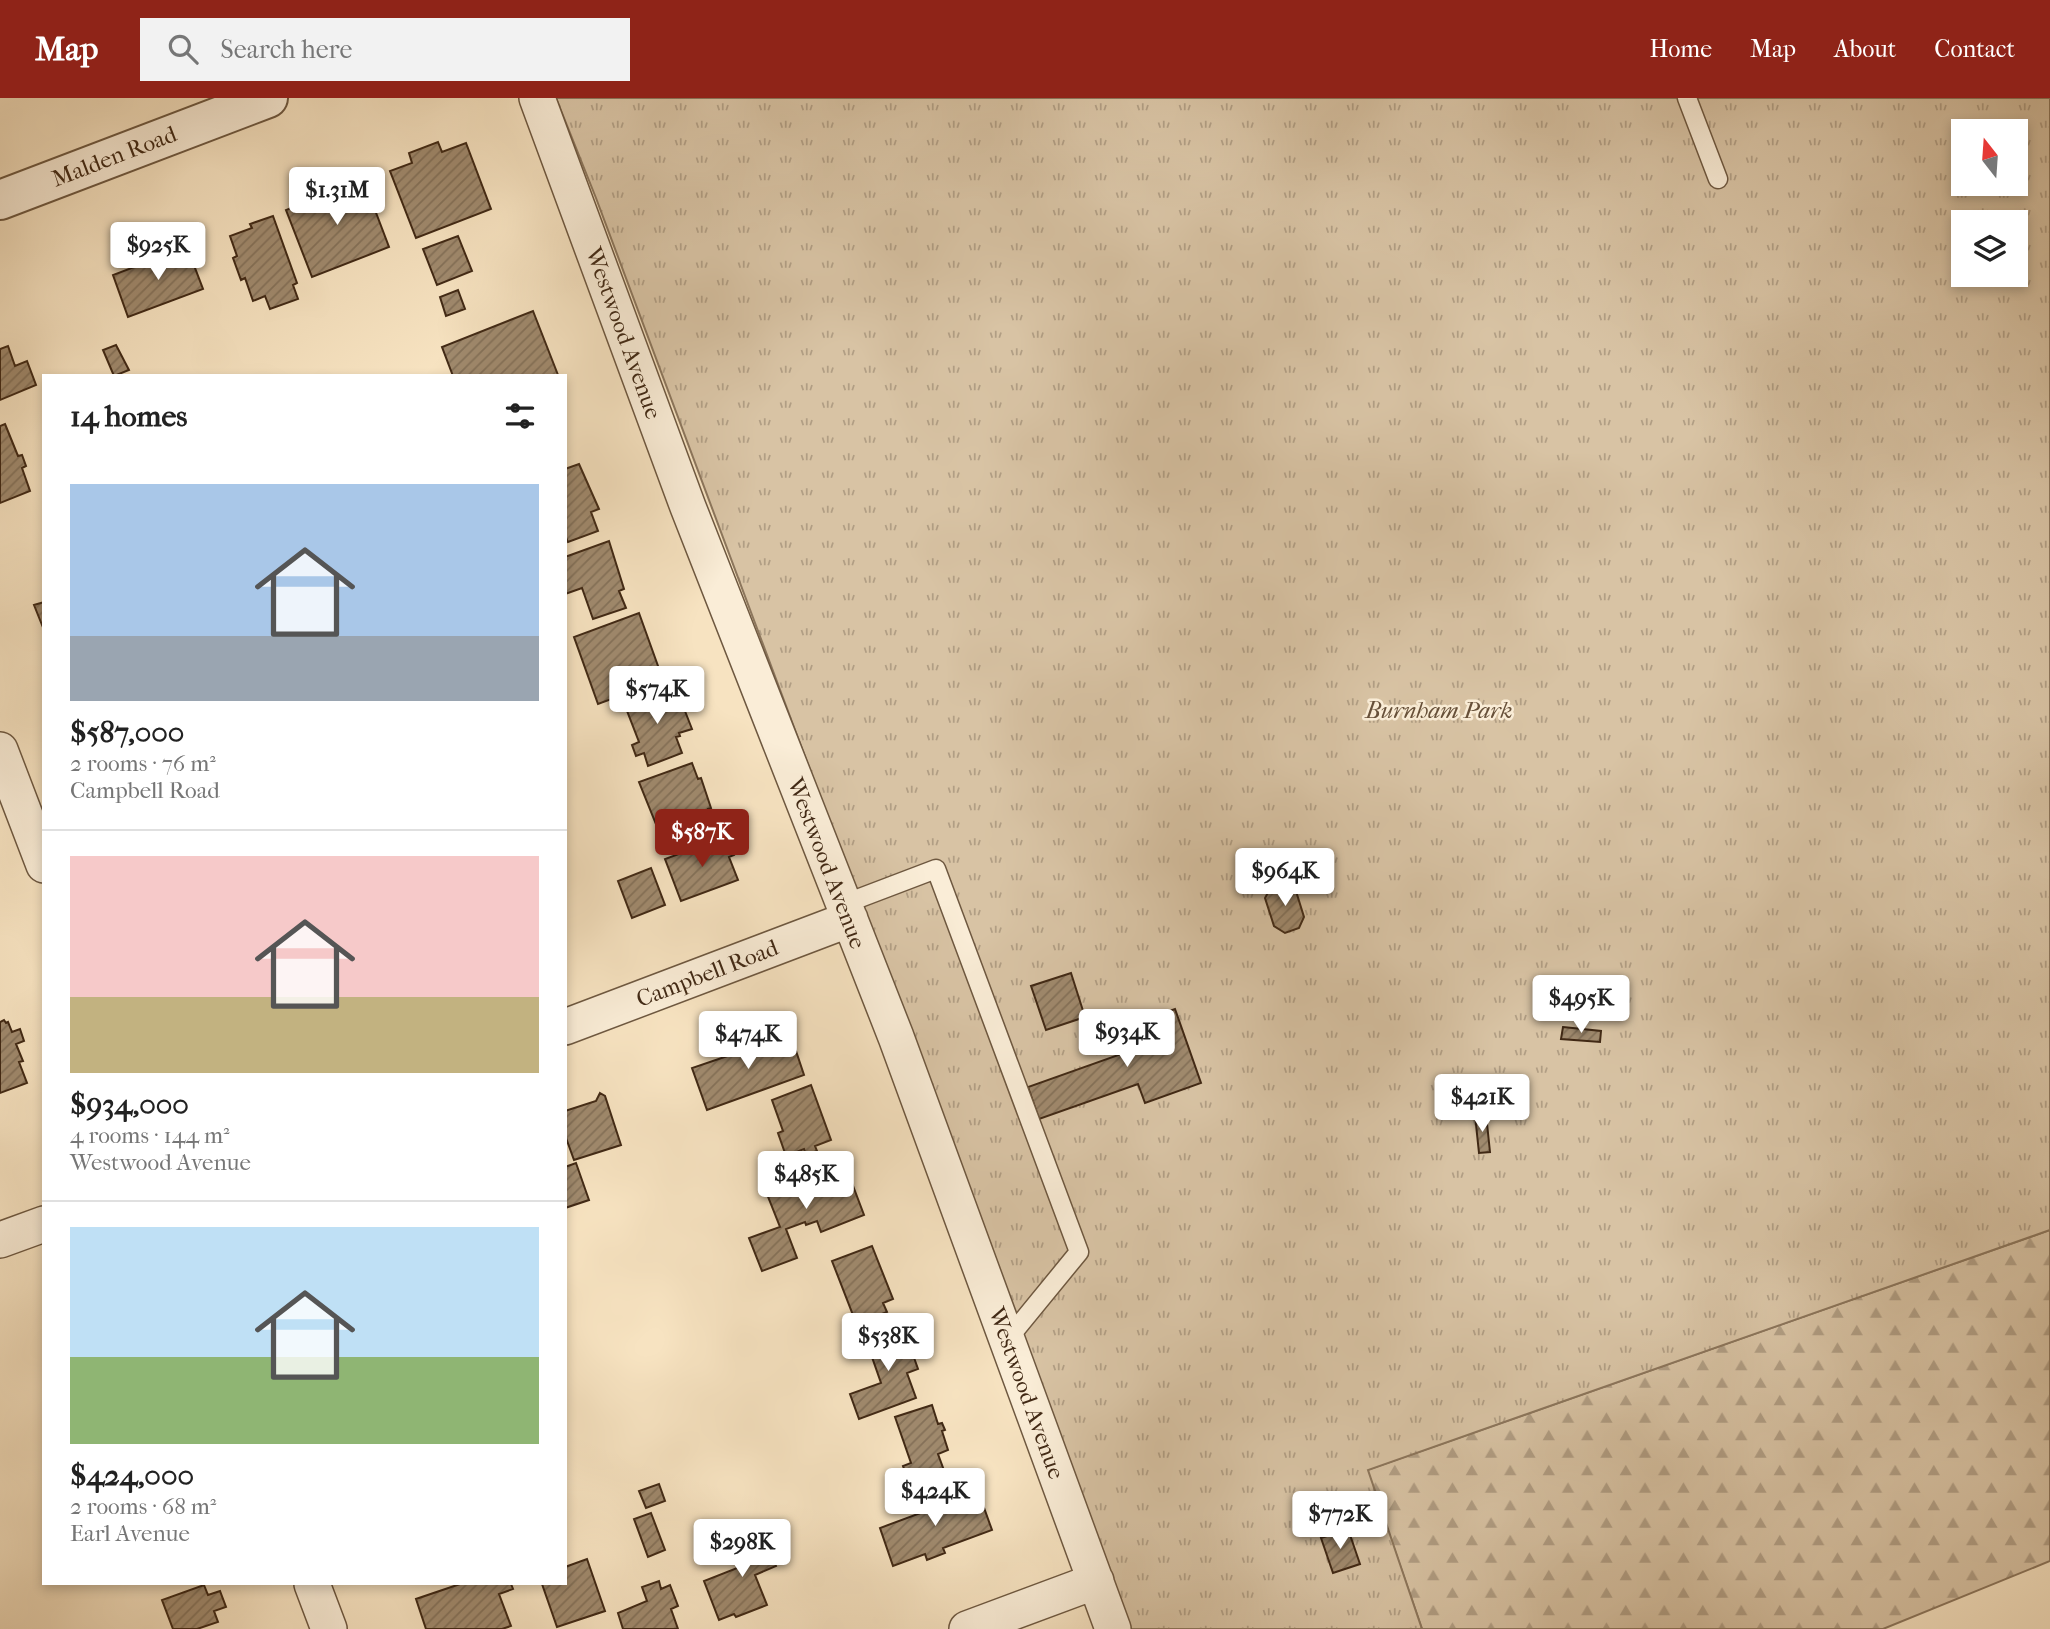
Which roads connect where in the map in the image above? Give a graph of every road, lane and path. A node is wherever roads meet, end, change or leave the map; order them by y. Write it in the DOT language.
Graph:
graph roads {
  1 [pos="268,98"];
  2 [pos="537,98"];
  3 [pos="1687,98"];
  4 [pos="1718,179"];
  5 [pos="0,200"];
  6 [pos="0,750"];
  7 [pos="42,860"];
  8 [pos="846,911"];
  9 [pos="567,1026"];
  10 [pos="42,1225"];
  11 [pos="0,1240"];
  12 [pos="1007,1340"];
  13 [pos="1096,1581"];
  14 [pos="313,1585"];
  15 [pos="329,1629"];
  16 [pos="967,1629"];
  17 [pos="1113,1629"];
  1 -- 5 [label="street, Malden Road"];
  2 -- 8 [label="street, Westwood Avenue"];
  3 -- 4 [label="lane"];
  6 -- 7 [label="street"];
  8 -- 9 [label="street, Campbell Road"];
  8 -- 12 [label="street, Westwood Avenue"];
  8 -- 12 [label="lane"];
  10 -- 11 [label="street"];
  12 -- 13 [label="street, Westwood Avenue"];
  13 -- 16 [label="street"];
  13 -- 17 [label="street, Westwood Avenue"];
  14 -- 15 [label="street"];
}
